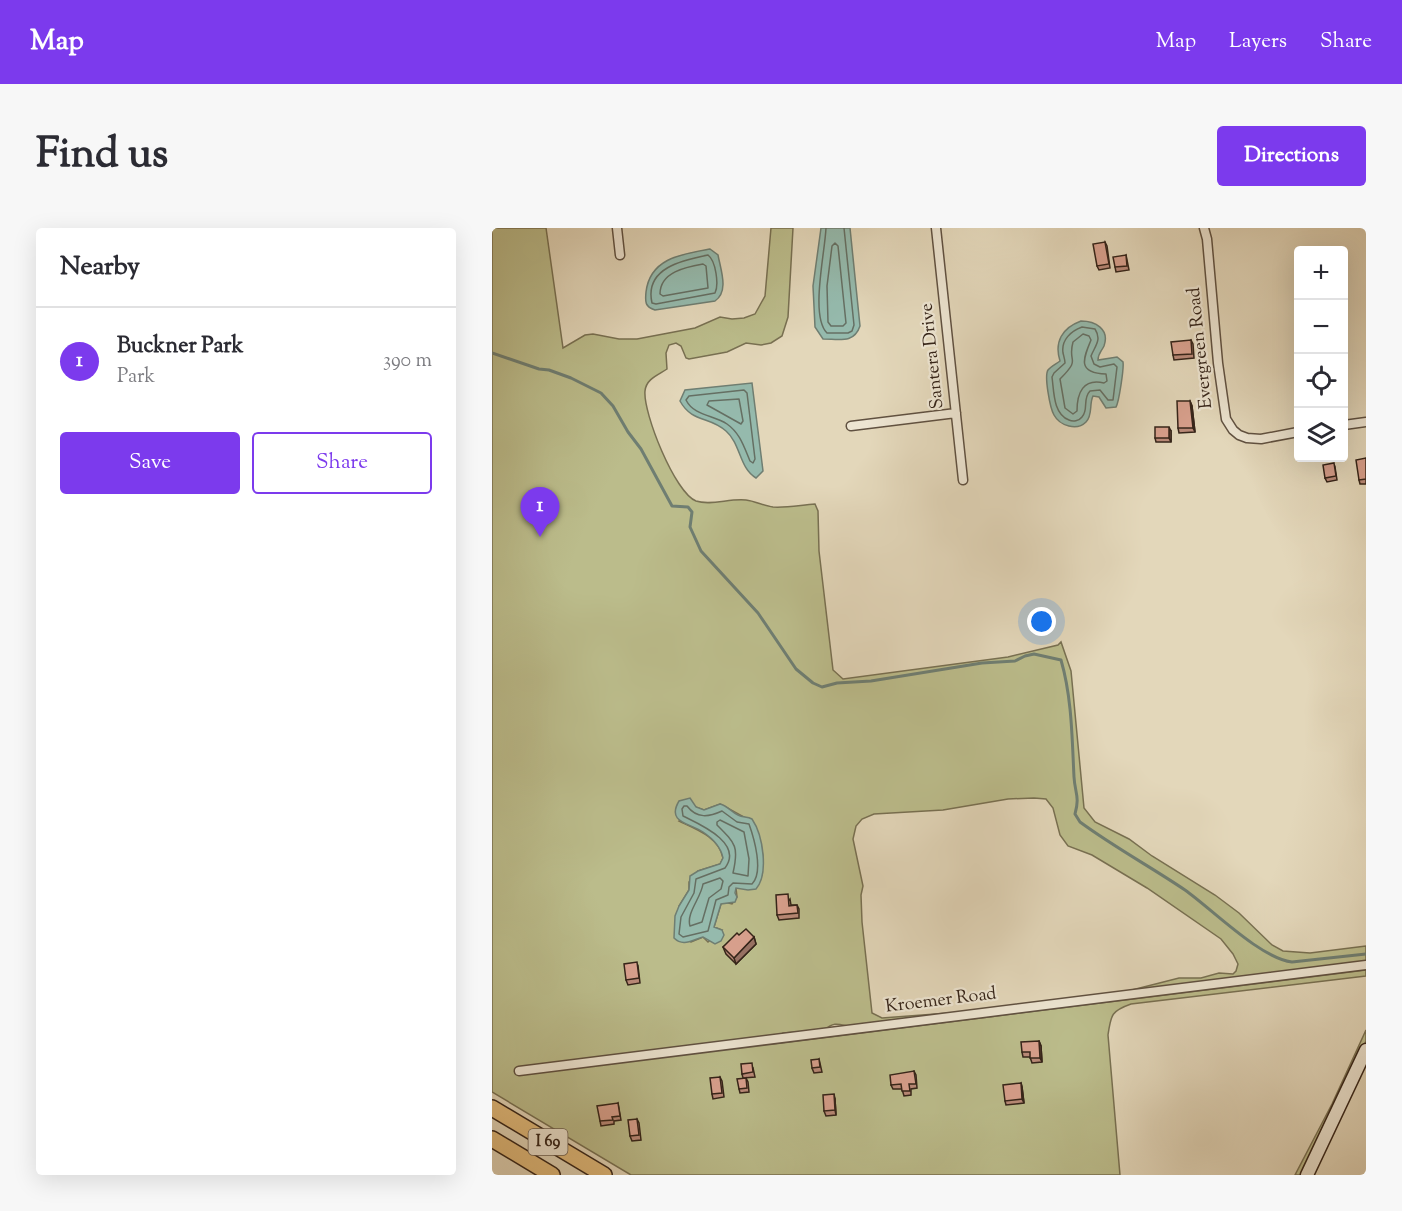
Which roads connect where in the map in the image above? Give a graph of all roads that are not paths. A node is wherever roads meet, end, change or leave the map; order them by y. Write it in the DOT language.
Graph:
graph roads {
  1 [pos="617,228"];
  2 [pos="936,228"];
  3 [pos="1204,228"];
  4 [pos="620,255"];
  5 [pos="956,413"];
  6 [pos="1366,422"];
  7 [pos="1348,424"];
  8 [pos="851,426"];
  9 [pos="1294,433"];
  10 [pos="963,480"];
  11 [pos="1366,965"];
  12 [pos="1366,1050"];
  13 [pos="519,1071"];
  14 [pos="492,1108"];
  15 [pos="492,1139"];
  16 [pos="552,1175"];
  17 [pos="604,1175"];
  18 [pos="1307,1175"];
  1 -- 4 [label="street"];
  2 -- 5 [label="street, Santera Drive"];
  3 -- 9 [label="street, Evergreen Road"];
  5 -- 8 [label="street"];
  5 -- 10 [label="street, Santera Drive"];
  6 -- 7 [label="street"];
  11 -- 13 [label="street, Kroemer Road"];
  12 -- 18 [label="main road"];
  14 -- 17 [label="highway, I 69"];
  15 -- 16 [label="highway, I 69"];
}
